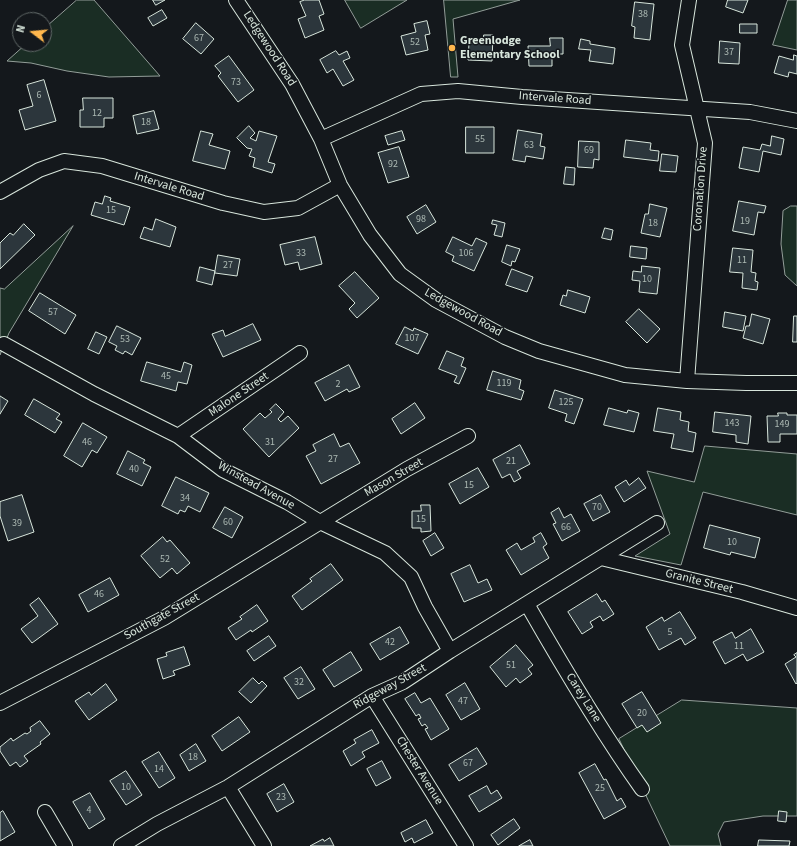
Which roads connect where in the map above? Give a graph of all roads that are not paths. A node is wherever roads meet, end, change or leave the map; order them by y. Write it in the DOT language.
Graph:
graph roads {
  1 [pos="236,0"];
  2 [pos="689,0"];
  3 [pos="697,108"];
  4 [pos="797,121"];
  5 [pos="321,139"];
  6 [pos="340,185"];
  7 [pos="0,192"];
  8 [pos="4,344"];
  9 [pos="300,353"];
  10 [pos="687,381"];
  11 [pos="797,383"];
  12 [pos="178,436"];
  13 [pos="468,436"];
  14 [pos="320,522"];
  15 [pos="657,523"];
  16 [pos="601,558"];
  17 [pos="527,604"];
  18 [pos="797,608"];
  19 [pos="450,651"];
  20 [pos="372,696"];
  21 [pos="0,703"];
  22 [pos="228,787"];
  23 [pos="642,789"];
  24 [pos="45,812"];
  25 [pos="66,846"];
  26 [pos="121,846"];
  27 [pos="264,846"];
  28 [pos="466,846"];
  1 -- 5 [label="street, Ledgewood Road"];
  2 -- 3 [label="street, Coronation Drive"];
  3 -- 4 [label="street, Intervale Road"];
  3 -- 5 [label="street, Intervale Road"];
  3 -- 10 [label="street, Coronation Drive"];
  5 -- 6 [label="street, Ledgewood Road"];
  6 -- 7 [label="street, Intervale Road"];
  6 -- 10 [label="street, Ledgewood Road"];
  8 -- 12 [label="street, Winstead Avenue"];
  9 -- 12 [label="street, Malone Street"];
  10 -- 11 [label="street, Ledgewood Road"];
  12 -- 14 [label="street, Winstead Avenue"];
  13 -- 14 [label="street, Mason Street"];
  14 -- 19 [label="street, Winstead Avenue"];
  14 -- 21 [label="street, Southgate Street"];
  15 -- 16 [label="street, Ridgeway Street"];
  16 -- 17 [label="street, Ridgeway Street"];
  16 -- 18 [label="street, Granite Street"];
  17 -- 19 [label="street, Ridgeway Street"];
  17 -- 23 [label="street, Carey Lane"];
  19 -- 20 [label="street, Ridgeway Street"];
  20 -- 22 [label="street, Ridgeway Street"];
  20 -- 28 [label="street, Chester Avenue"];
  22 -- 26 [label="street, Ridgeway Street"];
  22 -- 27 [label="street"];
  24 -- 25 [label="street"];
}
